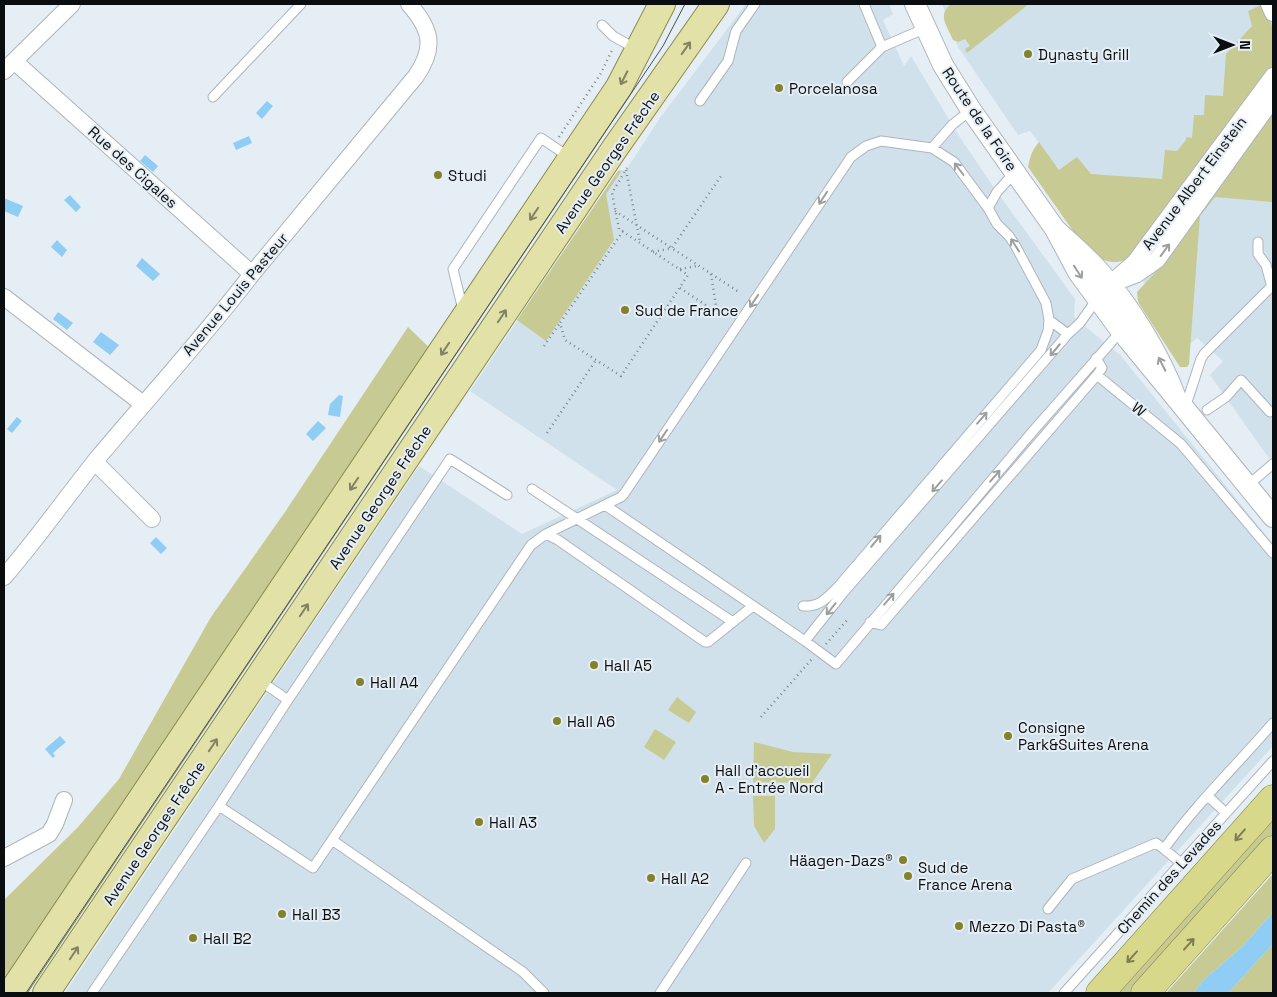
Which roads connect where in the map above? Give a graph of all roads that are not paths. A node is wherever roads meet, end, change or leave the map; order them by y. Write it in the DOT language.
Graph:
graph roads {
  1 [pos="72,4"];
  2 [pos="301,4"];
  3 [pos="409,4"];
  4 [pos="662,4"];
  5 [pos="716,4"];
  6 [pos="755,4"];
  7 [pos="864,4"];
  8 [pos="1269,4"];
  9 [pos="919,12"];
  10 [pos="1273,13"];
  11 [pos="602,25"];
  12 [pos="882,47"];
  13 [pos="638,50"];
  14 [pos="9,66"];
  15 [pos="1273,76"];
  16 [pos="847,82"];
  17 [pos="213,97"];
  18 [pos="1273,99"];
  19 [pos="700,101"];
  20 [pos="971,110"];
  21 [pos="932,148"];
  22 [pos="572,158"];
  23 [pos="1015,172"];
  24 [pos="988,208"];
  25 [pos="1055,230"];
  26 [pos="1258,242"];
  27 [pos="252,274"];
  28 [pos="1110,284"];
  29 [pos="1273,286"];
  30 [pos="4,297"];
  31 [pos="1097,299"];
  32 [pos="1130,312"];
  33 [pos="465,318"];
  34 [pos="1049,320"];
  35 [pos="1121,331"];
  36 [pos="1068,334"];
  37 [pos="1096,358"];
  38 [pos="1097,375"];
  39 [pos="143,404"];
  40 [pos="1180,404"];
  41 [pos="1207,410"];
  42 [pos="1270,412"];
  43 [pos="95,462"];
  44 [pos="1273,464"];
  45 [pos="1247,486"];
  46 [pos="532,489"];
  47 [pos="507,495"];
  48 [pos="605,505"];
  49 [pos="1273,517"];
  50 [pos="152,519"];
  51 [pos="576,519"];
  52 [pos="546,534"];
  53 [pos="1273,554"];
  54 [pos="4,577"];
  55 [pos="753,606"];
  56 [pos="803,606"];
  57 [pos="733,622"];
  58 [pos="870,622"];
  59 [pos="805,641"];
  60 [pos="257,679"];
  61 [pos="288,700"];
  62 [pos="1273,723"];
  63 [pos="1273,761"];
  64 [pos="1207,798"];
  65 [pos="64,800"];
  66 [pos="1273,800"];
  67 [pos="220,806"];
  68 [pos="1226,813"];
  69 [pos="332,840"];
  70 [pos="1164,849"];
  71 [pos="1273,850"];
  72 [pos="4,858"];
  73 [pos="746,863"];
  74 [pos="1181,863"];
  75 [pos="1048,909"];
  76 [pos="11,993"];
  77 [pos="46,993"];
  78 [pos="92,993"];
  79 [pos="544,993"];
  80 [pos="660,993"];
  81 [pos="1064,993"];
  82 [pos="1100,993"];
  83 [pos="1145,993"];
  1 -- 14 [label="street"];
  2 -- 17 [label="lane"];
  3 -- 27 [label="street, Avenue Louis Pasteur"];
  4 -- 13 [label="main road, Avenue Georges Frêche"];
  60 -- 5 [label="main road, Avenue Georges Frêche, one-way"];
  6 -- 19 [label="lane"];
  7 -- 12 [label="lane"];
  8 -- 10 [label="street"];
  9 -- 12 [label="lane"];
  9 -- 20 [label="street, Route de la Foire"];
  11 -- 13 [label="lane"];
  12 -- 16 [label="lane"];
  13 -- 22 [label="main road, Avenue Georges Frêche, one-way"];
  14 -- 27 [label="street, Rue des Cigales"];
  15 -- 28 [label="street, Avenue Albert Einstein"];
  28 -- 18 [label="street, Avenue Albert Einstein, one-way"];
  20 -- 21 [label="lane"];
  20 -- 23 [label="street, Route de la Foire"];
  24 -- 21 [label="lane, one-way"];
  21 -- 48 [label="lane, one-way"];
  22 -- 33 [label="main road, Avenue Georges Frêche, one-way"];
  22 -- 33 [label="lane"];
  23 -- 24 [label="lane"];
  23 -- 25 [label="street, Route de la Foire"];
  34 -- 24 [label="lane, one-way"];
  25 -- 28 [label="street, Route de la Foire"];
  25 -- 31 [label="street, Route de la Foire, one-way"];
  26 -- 29 [label="lane"];
  27 -- 39 [label="street, Avenue Louis Pasteur"];
  28 -- 31 [label="street, Avenue Albert Einstein"];
  28 -- 32 [label="street, Route de la Foire"];
  29 -- 40 [label="lane"];
  30 -- 39 [label="street"];
  31 -- 35 [label="street, Route de la Foire"];
  31 -- 36 [label="lane"];
  32 -- 35 [label="lane"];
  40 -- 32 [label="street, Route de la Foire, one-way"];
  33 -- 76 [label="main road, Avenue Georges Frêche, one-way"];
  34 -- 36 [label="lane"];
  56 -- 34 [label="lane, one-way"];
  35 -- 37 [label="lane"];
  35 -- 40 [label="street, Route de la Foire"];
  36 -- 59 [label="lane, one-way"];
  37 -- 38 [label="lane"];
  58 -- 37 [label="lane, one-way"];
  38 -- 53 [label="lane, W"];
  38 -- 58 [label="lane"];
  39 -- 43 [label="street, Avenue Louis Pasteur"];
  40 -- 45 [label="street, Route de la Foire"];
  41 -- 42 [label="lane"];
  43 -- 50 [label="street"];
  43 -- 54 [label="street, Avenue Louis Pasteur"];
  44 -- 45 [label="lane"];
  45 -- 49 [label="street, Route de la Foire"];
  46 -- 51 [label="lane"];
  47 -- 61 [label="lane"];
  48 -- 51 [label="lane"];
  48 -- 55 [label="lane"];
  51 -- 52 [label="lane"];
  51 -- 57 [label="lane"];
  52 -- 57 [label="lane"];
  52 -- 69 [label="lane"];
  55 -- 57 [label="lane"];
  55 -- 59 [label="lane"];
  58 -- 59 [label="lane"];
  60 -- 61 [label="lane"];
  77 -- 60 [label="main road, Avenue Georges Frêche, one-way"];
  61 -- 67 [label="lane"];
  62 -- 64 [label="lane"];
  63 -- 68 [label="lane, Chemin des Levades"];
  64 -- 68 [label="lane"];
  64 -- 70 [label="lane"];
  65 -- 72 [label="street"];
  66 -- 82 [label="highway, one-way"];
  67 -- 69 [label="lane"];
  67 -- 78 [label="lane"];
  68 -- 74 [label="lane, Chemin des Levades"];
  69 -- 79 [label="lane"];
  70 -- 74 [label="lane"];
  70 -- 75 [label="lane"];
  83 -- 71 [label="highway, one-way"];
  73 -- 80 [label="lane"];
  74 -- 81 [label="lane, Chemin des Levades"];
}
